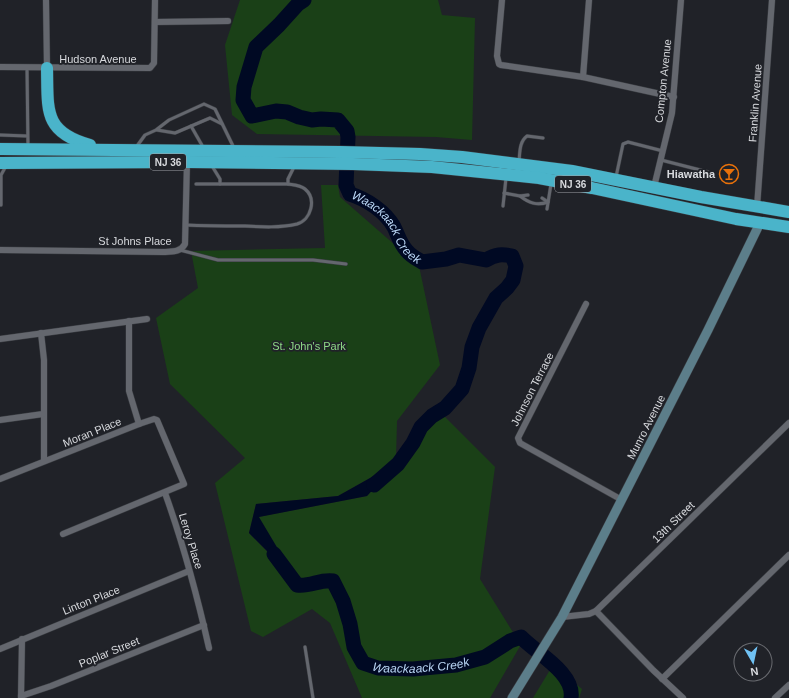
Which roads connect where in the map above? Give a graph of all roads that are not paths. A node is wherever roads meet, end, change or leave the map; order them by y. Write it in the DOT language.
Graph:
graph roads {
  1 [pos="46,0"];
  2 [pos="155,0"];
  3 [pos="502,0"];
  4 [pos="589,0"];
  5 [pos="681,0"];
  6 [pos="772,0"];
  7 [pos="228,21"];
  8 [pos="155,22"];
  9 [pos="0,67"];
  10 [pos="27,68"];
  11 [pos="47,68"];
  12 [pos="583,77"];
  13 [pos="674,97"];
  14 [pos="222,124"];
  15 [pos="191,126"];
  16 [pos="156,130"];
  17 [pos="0,134"];
  18 [pos="28,136"];
  19 [pos="543,138"];
  20 [pos="0,149"];
  21 [pos="28,149"];
  22 [pos="107,150"];
  23 [pos="134,150"];
  24 [pos="205,151"];
  25 [pos="236,151"];
  26 [pos="663,151"];
  27 [pos="336,158"];
  28 [pos="354,158"];
  29 [pos="661,160"];
  30 [pos="187,162"];
  31 [pos="4,163"];
  32 [pos="209,163"];
  33 [pos="296,163"];
  34 [pos="519,163"];
  35 [pos="708,172"];
  36 [pos="506,175"];
  37 [pos="615,179"];
  38 [pos="551,181"];
  39 [pos="196,184"];
  40 [pos="220,184"];
  41 [pos="288,184"];
  42 [pos="1,187"];
  43 [pos="654,187"];
  44 [pos="504,193"];
  45 [pos="520,196"];
  46 [pos="528,196"];
  47 [pos="542,198"];
  48 [pos="548,202"];
  49 [pos="1,204"];
  50 [pos="503,206"];
  51 [pos="757,207"];
  52 [pos="547,209"];
  53 [pos="789,212"];
  54 [pos="760,223"];
  55 [pos="186,225"];
  56 [pos="789,227"];
  57 [pos="0,250"];
  58 [pos="180,250"];
  59 [pos="346,264"];
  60 [pos="586,304"];
  61 [pos="147,319"];
  62 [pos="129,321"];
  63 [pos="41,333"];
  64 [pos="0,340"];
  65 [pos="43,414"];
  66 [pos="0,420"];
  67 [pos="789,423"];
  68 [pos="139,424"];
  69 [pos="44,461"];
  70 [pos="0,479"];
  71 [pos="165,493"];
  72 [pos="622,500"];
  73 [pos="64,534"];
  74 [pos="789,555"];
  75 [pos="190,571"];
  76 [pos="596,611"];
  77 [pos="562,617"];
  78 [pos="204,625"];
  79 [pos="22,639"];
  80 [pos="305,647"];
  81 [pos="209,648"];
  82 [pos="0,649"];
  83 [pos="662,679"];
  84 [pos="789,685"];
  85 [pos="21,697"];
  86 [pos="313,698"];
  87 [pos="512,698"];
  88 [pos="682,698"];
  89 [pos="775,698"];
  1 -- 11 [label="street"];
  2 -- 8 [label="street, Hudson Avenue"];
  3 -- 12 [label="street"];
  4 -- 12 [label="street"];
  5 -- 13 [label="street, Compton Avenue"];
  6 -- 51 [label="street, Franklin Avenue"];
  7 -- 8 [label="street"];
  8 -- 11 [label="street, Hudson Avenue"];
  9 -- 10 [label="street, Hudson Avenue"];
  10 -- 11 [label="street, Hudson Avenue"];
  10 -- 18 [label="lane"];
  11 -- 22 [label="highway"];
  12 -- 13 [label="street"];
  13 -- 26 [label="street, Compton Avenue"];
  14 -- 15 [label="lane"];
  14 -- 16 [label="lane"];
  14 -- 25 [label="lane"];
  15 -- 16 [label="lane"];
  15 -- 24 [label="lane"];
  16 -- 23 [label="lane"];
  17 -- 18 [label="lane"];
  18 -- 21 [label="lane"];
  19 -- 34 [label="lane"];
  20 -- 21 [label="highway, NJ 36"];
  21 -- 22 [label="highway, NJ 36"];
  22 -- 23 [label="highway, NJ 36"];
  23 -- 24 [label="highway, NJ 36"];
  24 -- 25 [label="highway, NJ 36"];
  25 -- 27 [label="highway, NJ 36"];
  26 -- 29 [label="street, Compton Avenue"];
  26 -- 37 [label="lane"];
  27 -- 28 [label="highway, NJ 36"];
  27 -- 33 [label="highway, NJ 36"];
  28 -- 34 [label="highway, NJ 36"];
  28 -- 36 [label="highway, NJ 36"];
  29 -- 35 [label="lane"];
  29 -- 43 [label="street, Compton Avenue"];
  30 -- 31 [label="highway, NJ 36"];
  30 -- 32 [label="highway, NJ 36"];
  30 -- 55 [label="street, St Johns Place"];
  31 -- 42 [label="lane"];
  32 -- 33 [label="highway, NJ 36"];
  32 -- 40 [label="lane"];
  33 -- 41 [label="lane"];
  34 -- 37 [label="highway, NJ 36"];
  36 -- 38 [label="highway, NJ 36"];
  36 -- 44 [label="lane"];
  37 -- 43 [label="highway, NJ 36"];
  38 -- 48 [label="lane"];
  38 -- 54 [label="highway, NJ 36"];
  39 -- 40 [label="lane"];
  40 -- 41 [label="lane"];
  41 -- 55 [label="lane"];
  42 -- 49 [label="lane"];
  43 -- 51 [label="highway, NJ 36"];
  44 -- 45 [label="lane"];
  44 -- 50 [label="lane"];
  45 -- 46 [label="lane"];
  45 -- 48 [label="lane"];
  47 -- 48 [label="lane"];
  48 -- 52 [label="lane"];
  51 -- 53 [label="highway, NJ 36"];
  54 -- 56 [label="highway, NJ 36"];
  54 -- 72 [label="street, Munro Avenue"];
  55 -- 58 [label="street, St Johns Place"];
  57 -- 58 [label="street, St Johns Place"];
  58 -- 59 [label="lane"];
  60 -- 72 [label="street, Johnson Terrace"];
  61 -- 62 [label="street"];
  62 -- 63 [label="street"];
  62 -- 68 [label="street"];
  63 -- 64 [label="street"];
  63 -- 65 [label="street"];
  65 -- 66 [label="street"];
  65 -- 69 [label="street"];
  67 -- 76 [label="street, 13th Street"];
  68 -- 69 [label="street, Moran Place"];
  68 -- 71 [label="street, Moran Place"];
  69 -- 70 [label="street, Moran Place"];
  71 -- 73 [label="street"];
  71 -- 75 [label="street, Leroy Place"];
  72 -- 77 [label="street, Munro Avenue"];
  74 -- 83 [label="street"];
  75 -- 78 [label="street, Leroy Place"];
  75 -- 79 [label="street, Linton Place"];
  76 -- 77 [label="street"];
  76 -- 83 [label="street"];
  77 -- 87 [label="street, Munro Avenue"];
  78 -- 81 [label="street, Leroy Place"];
  78 -- 85 [label="street, Poplar Street"];
  79 -- 82 [label="street, Linton Place"];
  79 -- 85 [label="street"];
  80 -- 86 [label="lane"];
  83 -- 88 [label="street"];
  84 -- 89 [label="street"];
}
